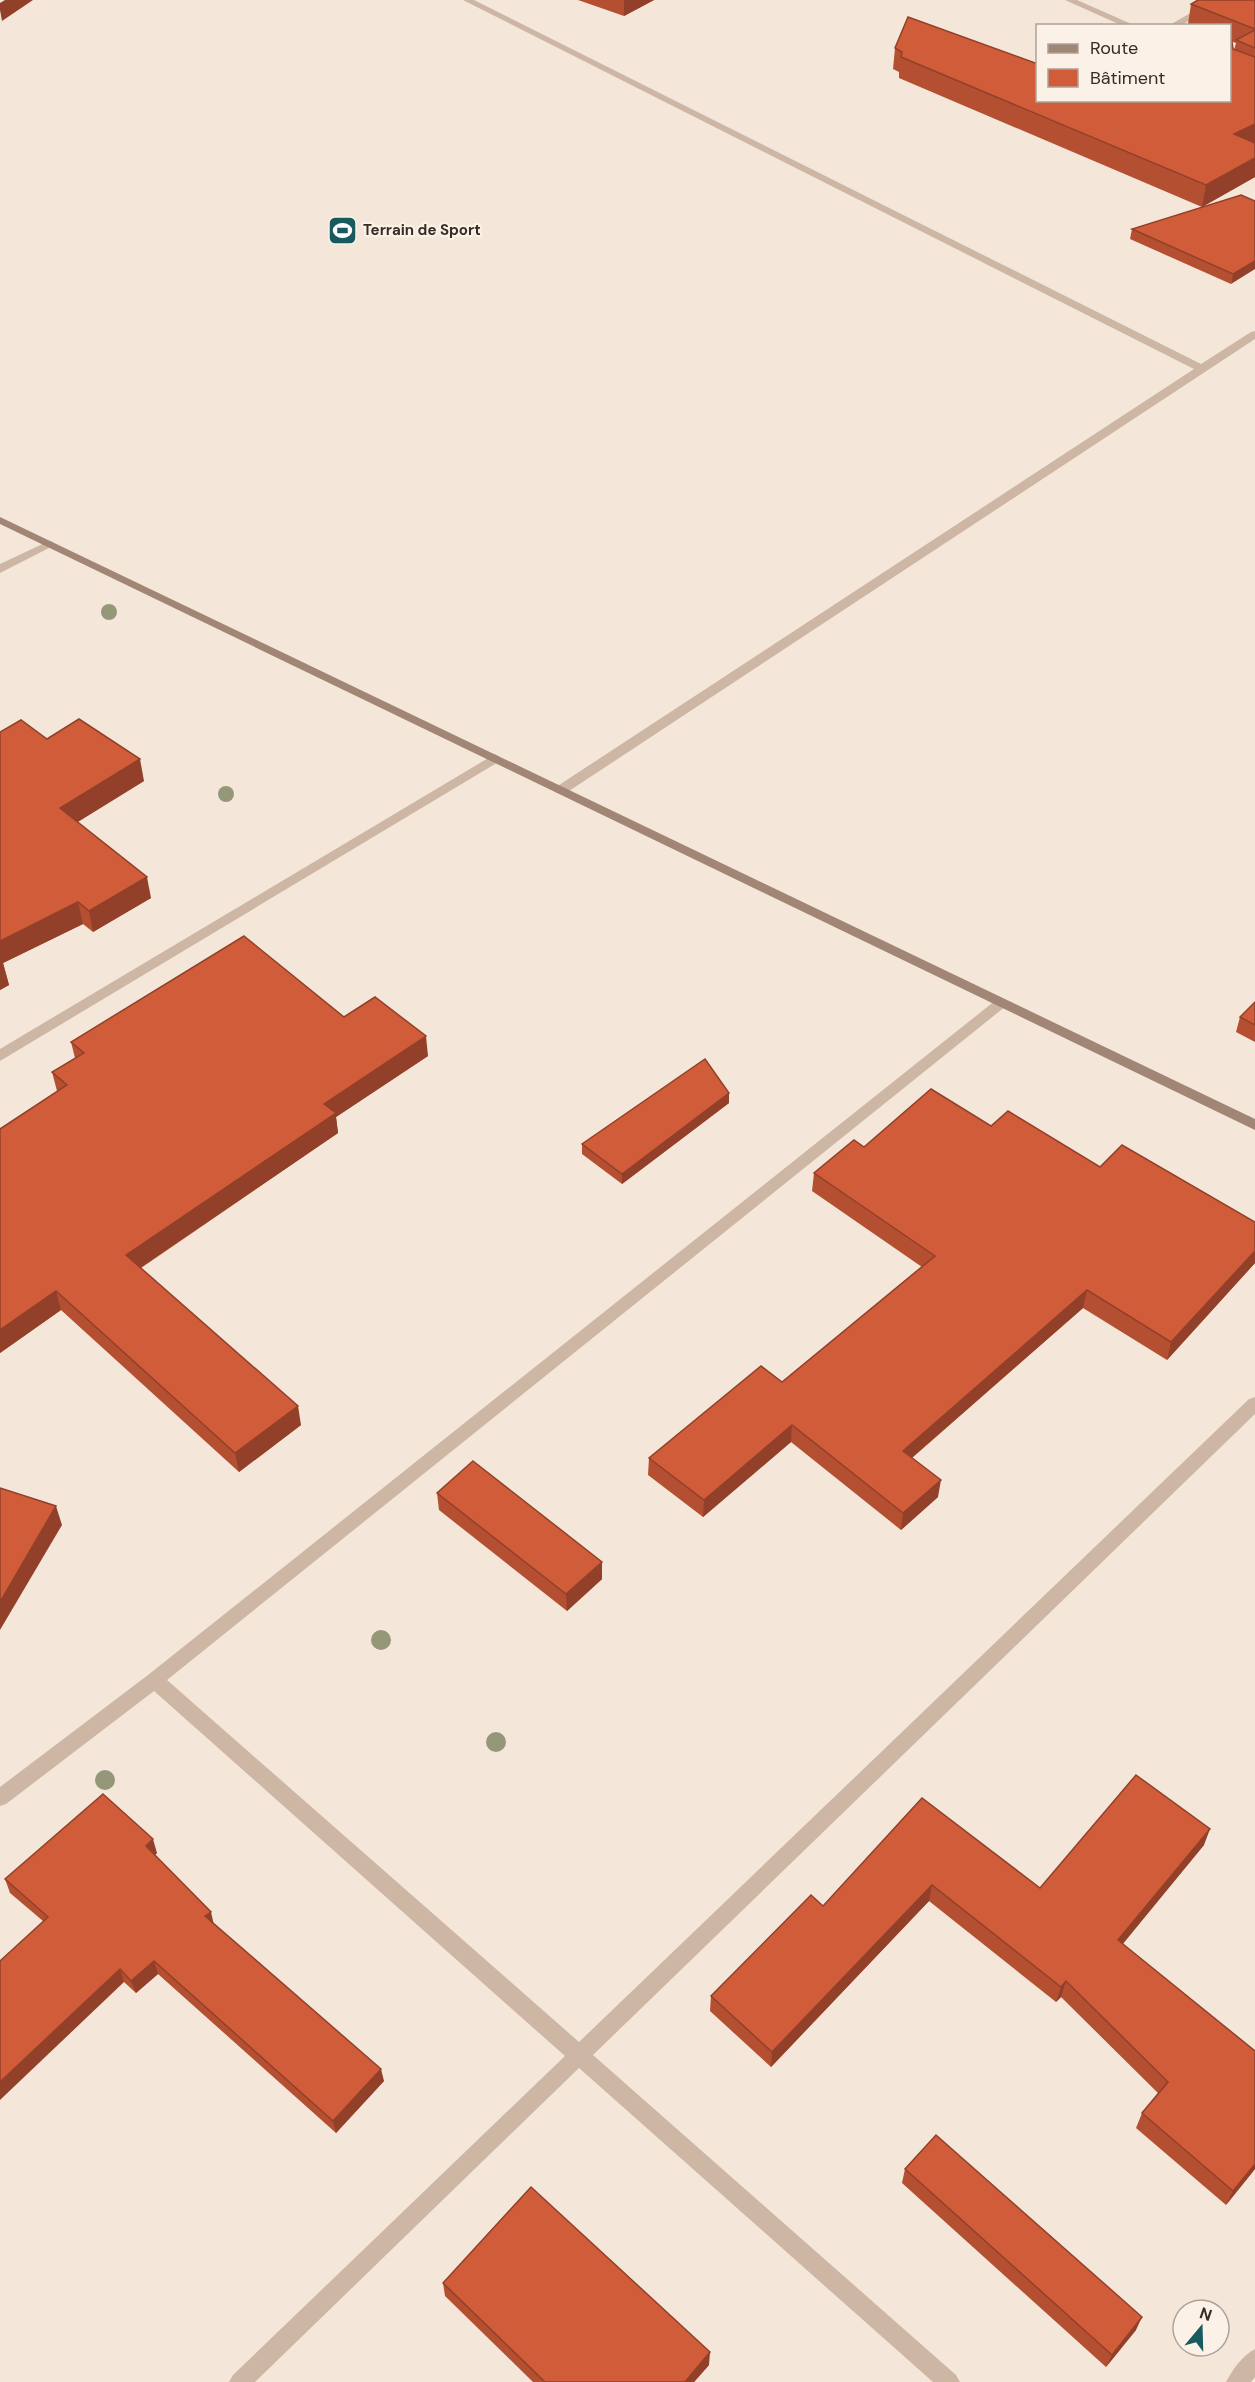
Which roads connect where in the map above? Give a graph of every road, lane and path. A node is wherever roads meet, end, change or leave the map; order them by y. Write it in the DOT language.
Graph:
graph roads {
  1 [pos="467,0"];
  2 [pos="1069,0"];
  3 [pos="1220,0"];
  4 [pos="1127,24"];
  5 [pos="1176,24"];
  6 [pos="1255,334"];
  7 [pos="1202,369"];
  8 [pos="0,520"];
  9 [pos="49,544"];
  10 [pos="0,569"];
  11 [pos="495,758"];
  12 [pos="561,790"];
  13 [pos="1001,1003"];
  14 [pos="0,1056"];
  15 [pos="1255,1125"];
  16 [pos="1255,1404"];
  17 [pos="154,1680"];
  18 [pos="0,1798"];
  19 [pos="578,2055"];
  20 [pos="1255,2360"];
  21 [pos="240,2382"];
  22 [pos="949,2382"];
  23 [pos="1237,2382"];
  1 -- 7 [label="street"];
  2 -- 4 [label="street"];
  3 -- 5 [label="street"];
  6 -- 7 [label="street"];
  7 -- 12 [label="street"];
  8 -- 9 [label="main road"];
  9 -- 10 [label="street"];
  9 -- 11 [label="main road"];
  11 -- 12 [label="main road"];
  11 -- 14 [label="street"];
  12 -- 13 [label="main road"];
  13 -- 15 [label="main road"];
  13 -- 17 [label="street"];
  16 -- 19 [label="street"];
  17 -- 18 [label="street"];
  17 -- 19 [label="street"];
  19 -- 21 [label="street"];
  19 -- 22 [label="street"];
  20 -- 23 [label="street"];
}
